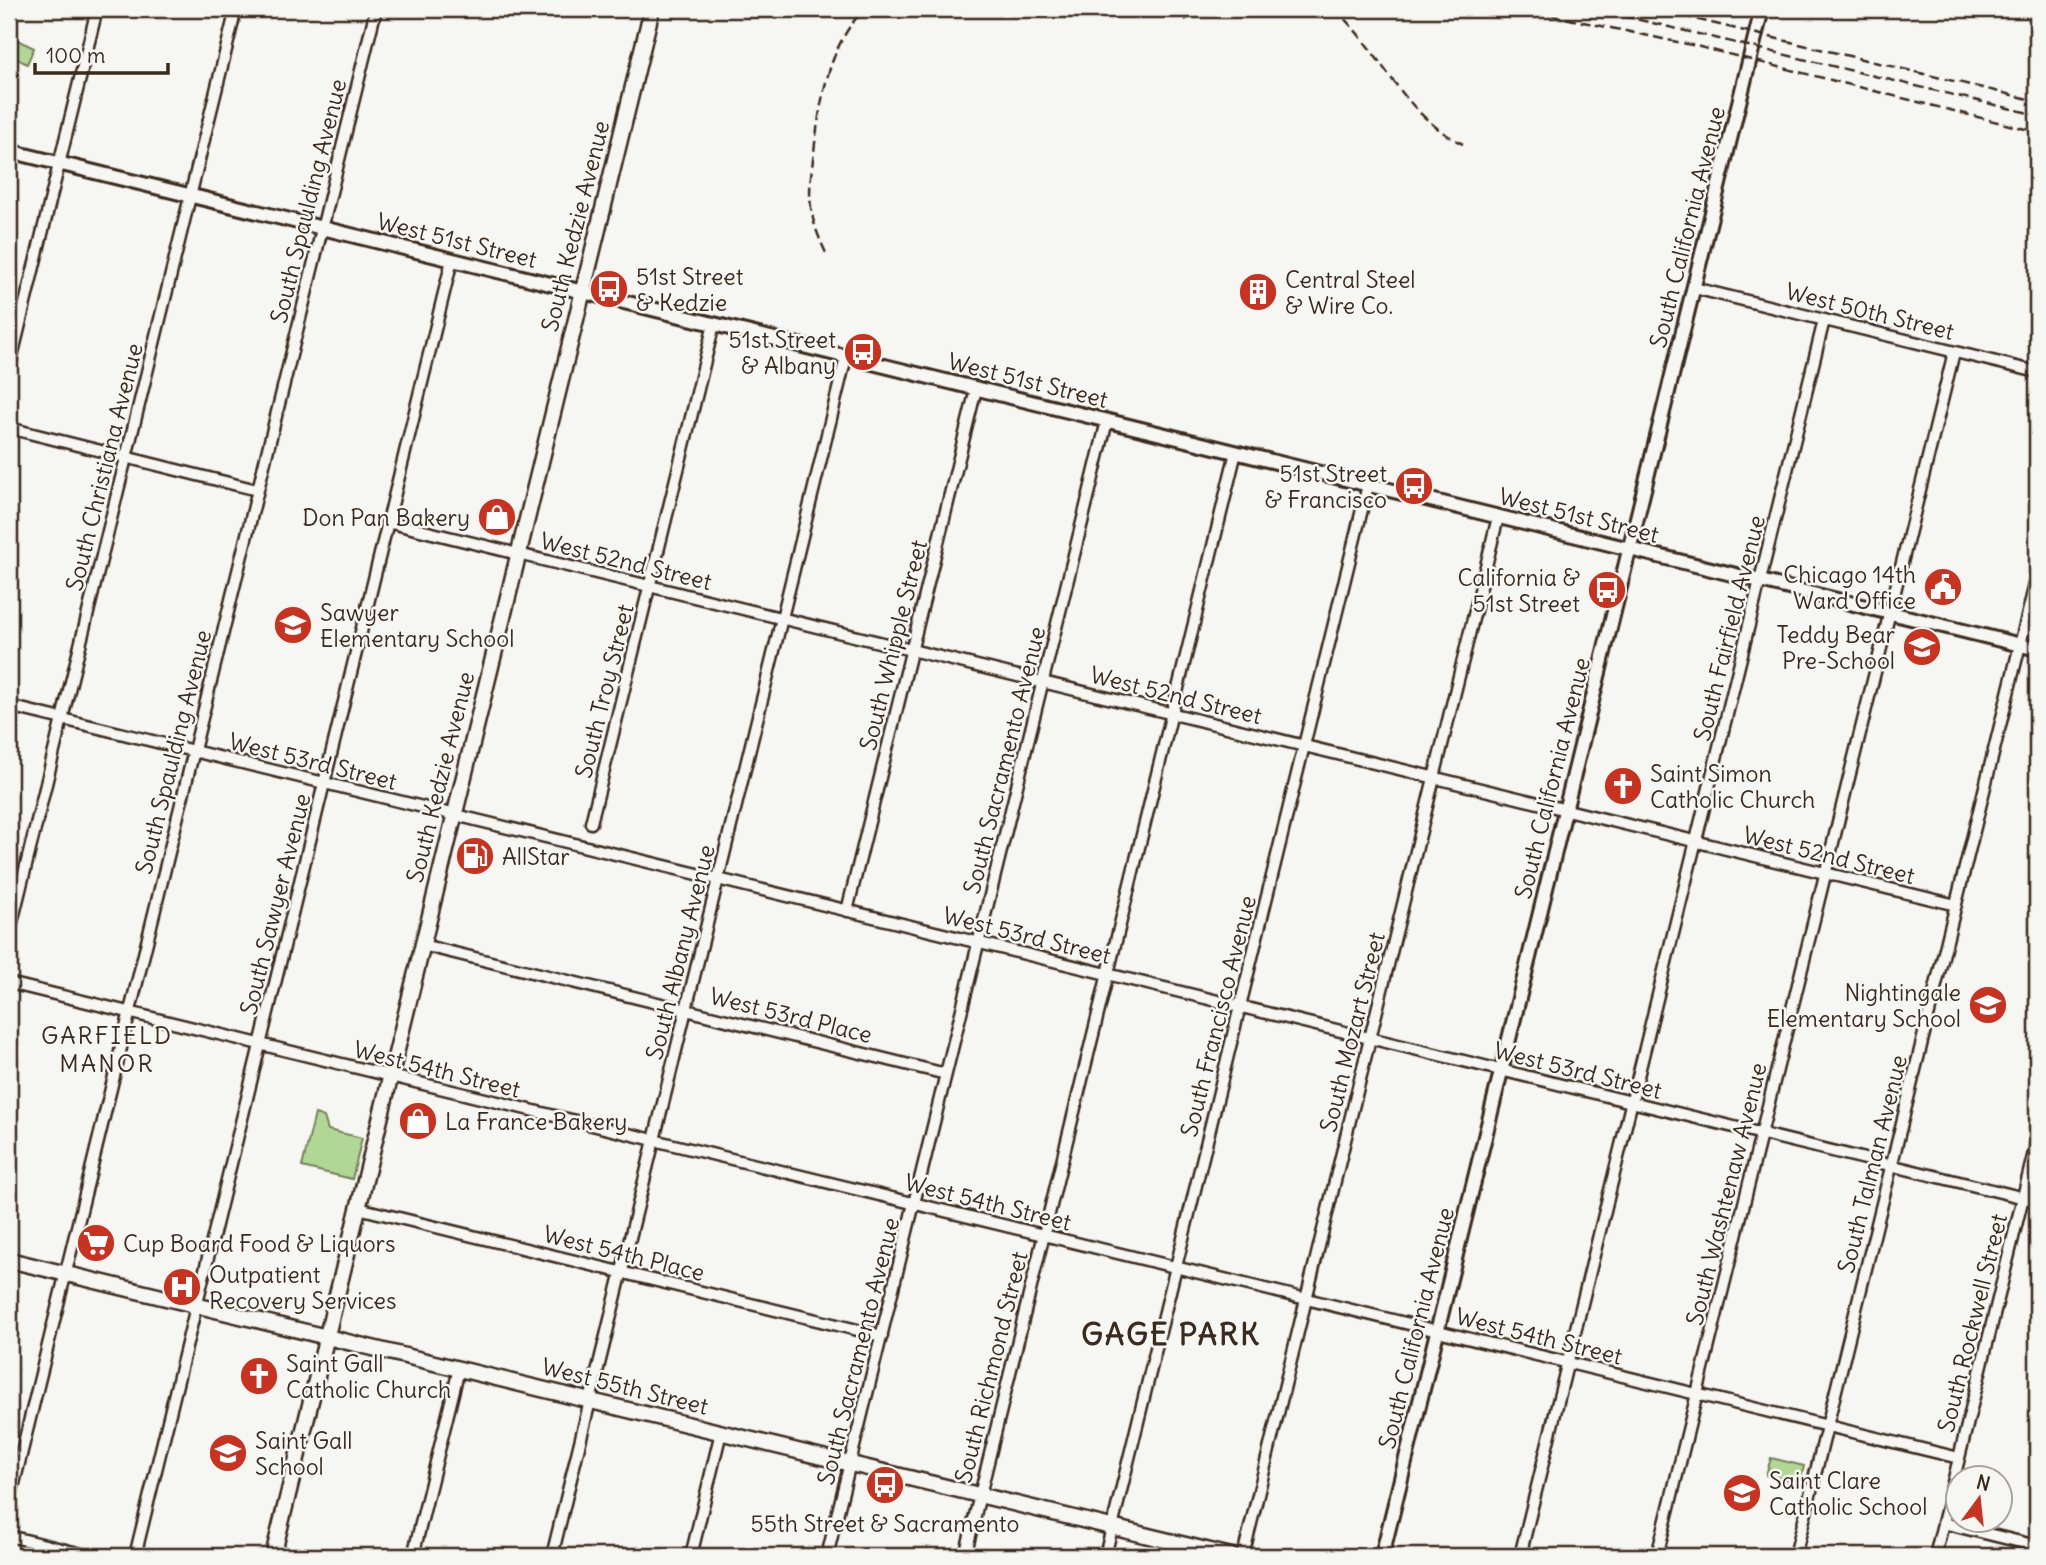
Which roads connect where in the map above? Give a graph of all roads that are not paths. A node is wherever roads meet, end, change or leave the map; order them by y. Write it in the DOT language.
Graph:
graph roads {
  1 [pos="97,9"];
  2 [pos="236,9"];
  3 [pos="376,9"];
  4 [pos="652,9"];
  5 [pos="1762,9"];
  6 [pos="9,151"];
  7 [pos="59,163"];
  8 [pos="191,196"];
  9 [pos="321,228"];
  10 [pos="452,260"];
  11 [pos="1694,288"];
  12 [pos="582,292"];
  13 [pos="1824,320"];
  14 [pos="714,324"];
  15 [pos="1954,352"];
  16 [pos="846,357"];
  17 [pos="9,369"];
  18 [pos="2037,372"];
  19 [pos="976,389"];
  20 [pos="1107,421"];
  21 [pos="9,428"];
  22 [pos="1236,453"];
  23 [pos="126,457"];
  24 [pos="1368,485"];
  25 [pos="257,489"];
  26 [pos="1498,517"];
  27 [pos="387,522"];
  28 [pos="1630,549"];
  29 [pos="518,554"];
  30 [pos="2037,576"];
  31 [pos="1760,581"];
  32 [pos="650,587"];
  33 [pos="1889,612"];
  34 [pos="782,618"];
  35 [pos="2020,645"];
  36 [pos="2037,649"];
  37 [pos="912,650"];
  38 [pos="1042,682"];
  39 [pos="9,706"];
  40 [pos="1172,714"];
  41 [pos="62,719"];
  42 [pos="1304,746"];
  43 [pos="193,751"];
  44 [pos="1434,778"];
  45 [pos="324,783"];
  46 [pos="1565,810"];
  47 [pos="454,815"];
  48 [pos="591,823"];
  49 [pos="1696,842"];
  50 [pos="1825,873"];
  51 [pos="717,880"];
  52 [pos="1956,905"];
  53 [pos="847,911"];
  54 [pos="9,935"];
  55 [pos="978,943"];
  56 [pos="422,945"];
  57 [pos="1108,975"];
  58 [pos="9,983"];
  59 [pos="1240,1007"];
  60 [pos="686,1009"];
  61 [pos="129,1013"];
  62 [pos="1370,1039"];
  63 [pos="260,1045"];
  64 [pos="1501,1070"];
  65 [pos="946,1073"];
  66 [pos="390,1077"];
  67 [pos="1632,1103"];
  68 [pos="1761,1134"];
  69 [pos="2037,1140"];
  70 [pos="653,1141"];
  71 [pos="1892,1166"];
  72 [pos="2023,1198"];
  73 [pos="2037,1201"];
  74 [pos="914,1204"];
  75 [pos="358,1208"];
  76 [pos="1044,1236"];
  77 [pos="9,1259"];
  78 [pos="1176,1268"];
  79 [pos="621,1272"];
  80 [pos="65,1273"];
  81 [pos="1306,1299"];
  82 [pos="197,1305"];
  83 [pos="1437,1331"];
  84 [pos="882,1336"];
  85 [pos="326,1337"];
  86 [pos="1567,1363"];
  87 [pos="459,1369"];
  88 [pos="1697,1394"];
  89 [pos="590,1401"];
  90 [pos="1828,1426"];
  91 [pos="721,1432"];
  92 [pos="1959,1458"];
  93 [pos="850,1464"];
  94 [pos="980,1495"];
  95 [pos="9,1504"];
  96 [pos="1943,1523"];
  97 [pos="1112,1527"];
  98 [pos="9,1536"];
  99 [pos="2037,1546"];
  100 [pos="90,1556"];
  101 [pos="135,1556"];
  102 [pos="273,1556"];
  103 [pos="413,1556"];
  104 [pos="552,1556"];
  105 [pos="691,1556"];
  106 [pos="828,1556"];
  107 [pos="965,1556"];
  108 [pos="1105,1556"];
  109 [pos="1231,1556"];
  110 [pos="1243,1556"];
  111 [pos="1382,1556"];
  112 [pos="1520,1556"];
  113 [pos="1657,1556"];
  114 [pos="1795,1556"];
  115 [pos="1934,1556"];
  1 -- 7 [label="street"];
  2 -- 8 [label="street, South Christiana Avenue"];
  3 -- 9 [label="street, South Spaulding Avenue"];
  4 -- 12 [label="main road, South Kedzie Avenue"];
  5 -- 11 [label="street, South California Avenue"];
  6 -- 7 [label="street, West 51st Street"];
  7 -- 8 [label="street, West 51st Street"];
  7 -- 17 [label="street"];
  8 -- 9 [label="street, West 51st Street"];
  8 -- 23 [label="street, South Christiana Avenue"];
  9 -- 10 [label="street, West 51st Street"];
  9 -- 25 [label="street, South Spaulding Avenue"];
  10 -- 12 [label="street, West 51st Street"];
  10 -- 27 [label="street, South Sawyer Avenue"];
  11 -- 13 [label="street, West 50th Street"];
  11 -- 28 [label="street, South California Avenue"];
  12 -- 14 [label="street, West 51st Street"];
  12 -- 29 [label="main road, South Kedzie Avenue"];
  13 -- 15 [label="street, West 50th Street"];
  13 -- 31 [label="street, South Fairfield Avenue"];
  14 -- 16 [label="street, West 51st Street"];
  14 -- 32 [label="street, South Troy Street"];
  15 -- 18 [label="street, West 50th Street"];
  15 -- 33 [label="street, South Washtenaw Avenue"];
  16 -- 19 [label="street, West 51st Street"];
  16 -- 34 [label="street, South Albany Avenue"];
  19 -- 20 [label="street, West 51st Street"];
  19 -- 37 [label="street, South Whipple Street"];
  20 -- 22 [label="street, West 51st Street"];
  20 -- 38 [label="street, South Sacramento Avenue"];
  21 -- 23 [label="street"];
  22 -- 24 [label="street, West 51st Street"];
  22 -- 40 [label="street, South Richmond Street"];
  23 -- 25 [label="street"];
  23 -- 41 [label="street, South Christiana Avenue"];
  24 -- 26 [label="street, West 51st Street"];
  24 -- 42 [label="street, South Francisco Avenue"];
  25 -- 43 [label="street, South Spaulding Avenue"];
  26 -- 28 [label="street, West 51st Street"];
  26 -- 44 [label="street, South Mozart Street"];
  27 -- 29 [label="street, West 52nd Street"];
  27 -- 45 [label="street, South Sawyer Avenue"];
  28 -- 31 [label="street, West 51st Street"];
  28 -- 46 [label="street, South California Avenue"];
  29 -- 32 [label="street, West 52nd Street"];
  29 -- 47 [label="main road, South Kedzie Avenue"];
  30 -- 35 [label="street, South Talman Avenue"];
  31 -- 33 [label="street, West 51st Street"];
  31 -- 49 [label="street, South Fairfield Avenue"];
  32 -- 34 [label="street, West 52nd Street"];
  32 -- 48 [label="street, South Troy Street"];
  33 -- 35 [label="street, West 51st Street"];
  33 -- 50 [label="street, South Washtenaw Avenue"];
  34 -- 37 [label="street, West 52nd Street"];
  34 -- 51 [label="street, South Albany Avenue"];
  35 -- 36 [label="street, West 51st Street"];
  35 -- 52 [label="street, South Talman Avenue"];
  37 -- 38 [label="street, West 52nd Street"];
  37 -- 53 [label="street, South Whipple Street"];
  38 -- 40 [label="street, West 52nd Street"];
  38 -- 55 [label="street, South Sacramento Avenue"];
  39 -- 41 [label="street, West 53rd Street"];
  40 -- 42 [label="street, West 52nd Street"];
  40 -- 57 [label="street, South Richmond Street"];
  41 -- 43 [label="street, West 53rd Street"];
  41 -- 54 [label="street, South Christiana Avenue"];
  42 -- 44 [label="street, West 52nd Street"];
  42 -- 59 [label="street, South Francisco Avenue"];
  43 -- 45 [label="street, West 53rd Street"];
  43 -- 61 [label="street, South Spaulding Avenue"];
  44 -- 46 [label="street, West 52nd Street"];
  44 -- 62 [label="street, South Mozart Street"];
  45 -- 47 [label="street, West 53rd Street"];
  45 -- 63 [label="street, South Sawyer Avenue"];
  46 -- 49 [label="street, West 52nd Street"];
  46 -- 64 [label="street, South California Avenue"];
  47 -- 51 [label="street, West 53rd Street"];
  47 -- 56 [label="main road, South Kedzie Avenue"];
  49 -- 50 [label="street, West 52nd Street"];
  49 -- 67 [label="street, South Fairfield Avenue"];
  50 -- 52 [label="street, West 52nd Street"];
  50 -- 68 [label="street, South Washtenaw Avenue"];
  51 -- 53 [label="street, West 53rd Street"];
  51 -- 60 [label="street, South Albany Avenue"];
  52 -- 71 [label="street, South Talman Avenue"];
  53 -- 55 [label="street, West 53rd Street"];
  55 -- 57 [label="street, West 53rd Street"];
  55 -- 65 [label="street, South Sacramento Avenue"];
  56 -- 60 [label="street, West 53rd Place"];
  56 -- 66 [label="main road, South Kedzie Avenue"];
  57 -- 59 [label="street, West 53rd Street"];
  57 -- 76 [label="street, South Richmond Street"];
  58 -- 61 [label="street, West 54th Street"];
  59 -- 62 [label="street, West 53rd Street"];
  59 -- 78 [label="street, South Francisco Avenue"];
  60 -- 65 [label="street, West 53rd Place"];
  60 -- 70 [label="street, South Albany Avenue"];
  61 -- 63 [label="street, West 54th Street"];
  61 -- 80 [label="street, South Spaulding Avenue"];
  62 -- 64 [label="street, West 53rd Street"];
  62 -- 81 [label="street, South Mozart Street"];
  63 -- 66 [label="street, West 54th Street"];
  63 -- 82 [label="street, South Sawyer Avenue"];
  64 -- 67 [label="street, West 53rd Street"];
  64 -- 83 [label="street, South California Avenue"];
  65 -- 74 [label="street, South Sacramento Avenue"];
  66 -- 70 [label="street, West 54th Street"];
  66 -- 75 [label="main road, South Kedzie Avenue"];
  67 -- 68 [label="street, West 53rd Street"];
  67 -- 86 [label="street, South Fairfield Avenue"];
  68 -- 71 [label="street, West 53rd Street"];
  68 -- 88 [label="street, South Washtenaw Avenue"];
  69 -- 72 [label="street, South Rockwell Street"];
  70 -- 74 [label="street, West 54th Street"];
  70 -- 79 [label="street, South Albany Avenue"];
  71 -- 72 [label="street, West 53rd Street"];
  71 -- 90 [label="street, South Talman Avenue"];
  72 -- 73 [label="street, West 53rd Street"];
  72 -- 92 [label="street, South Rockwell Street"];
  74 -- 76 [label="street, West 54th Street"];
  74 -- 84 [label="street, South Sacramento Avenue"];
  75 -- 79 [label="street, West 54th Place"];
  75 -- 85 [label="main road, South Kedzie Avenue"];
  76 -- 78 [label="street, West 54th Street"];
  76 -- 94 [label="street, South Richmond Street"];
  77 -- 80 [label="main road, West 55th Street"];
  78 -- 81 [label="street, West 54th Street"];
  78 -- 97 [label="street, South Francisco Avenue"];
  79 -- 84 [label="street, West 54th Place"];
  79 -- 89 [label="street, South Albany Avenue"];
  80 -- 82 [label="main road, West 55th Street"];
  80 -- 95 [label="street, South Spaulding Avenue"];
  81 -- 83 [label="street, West 54th Street"];
  81 -- 110 [label="street, South Mozart Street"];
  82 -- 85 [label="main road, West 55th Street"];
  82 -- 101 [label="street, South Sawyer Avenue"];
  83 -- 86 [label="street, West 54th Street"];
  83 -- 111 [label="street, South California Avenue"];
  84 -- 93 [label="street, South Sacramento Avenue"];
  85 -- 87 [label="main road, West 55th Street"];
  85 -- 102 [label="main road, South Kedzie Avenue"];
  86 -- 88 [label="street, West 54th Street"];
  86 -- 112 [label="street, South Fairfield Avenue"];
  87 -- 89 [label="main road, West 55th Street"];
  87 -- 103 [label="street"];
  88 -- 90 [label="street, West 54th Street"];
  88 -- 113 [label="street, South Washtenaw Avenue"];
  89 -- 91 [label="main road, West 55th Street"];
  89 -- 104 [label="street, South Albany Avenue"];
  90 -- 92 [label="street, West 54th Street"];
  90 -- 114 [label="street, South Talman Avenue"];
  91 -- 93 [label="main road, West 55th Street"];
  91 -- 105 [label="street"];
  92 -- 96 [label="street, South Rockwell Street"];
  93 -- 94 [label="main road, West 55th Street"];
  93 -- 106 [label="street, South Sacramento Avenue"];
  94 -- 97 [label="main road, West 55th Street"];
  94 -- 107 [label="street, South Richmond Street"];
  96 -- 99 [label="street"];
  96 -- 115 [label="street, South Rockwell Street"];
  97 -- 108 [label="street, South Francisco Avenue"];
  97 -- 109 [label="main road, West 55th Street"];
  98 -- 100 [label="street"];
}
